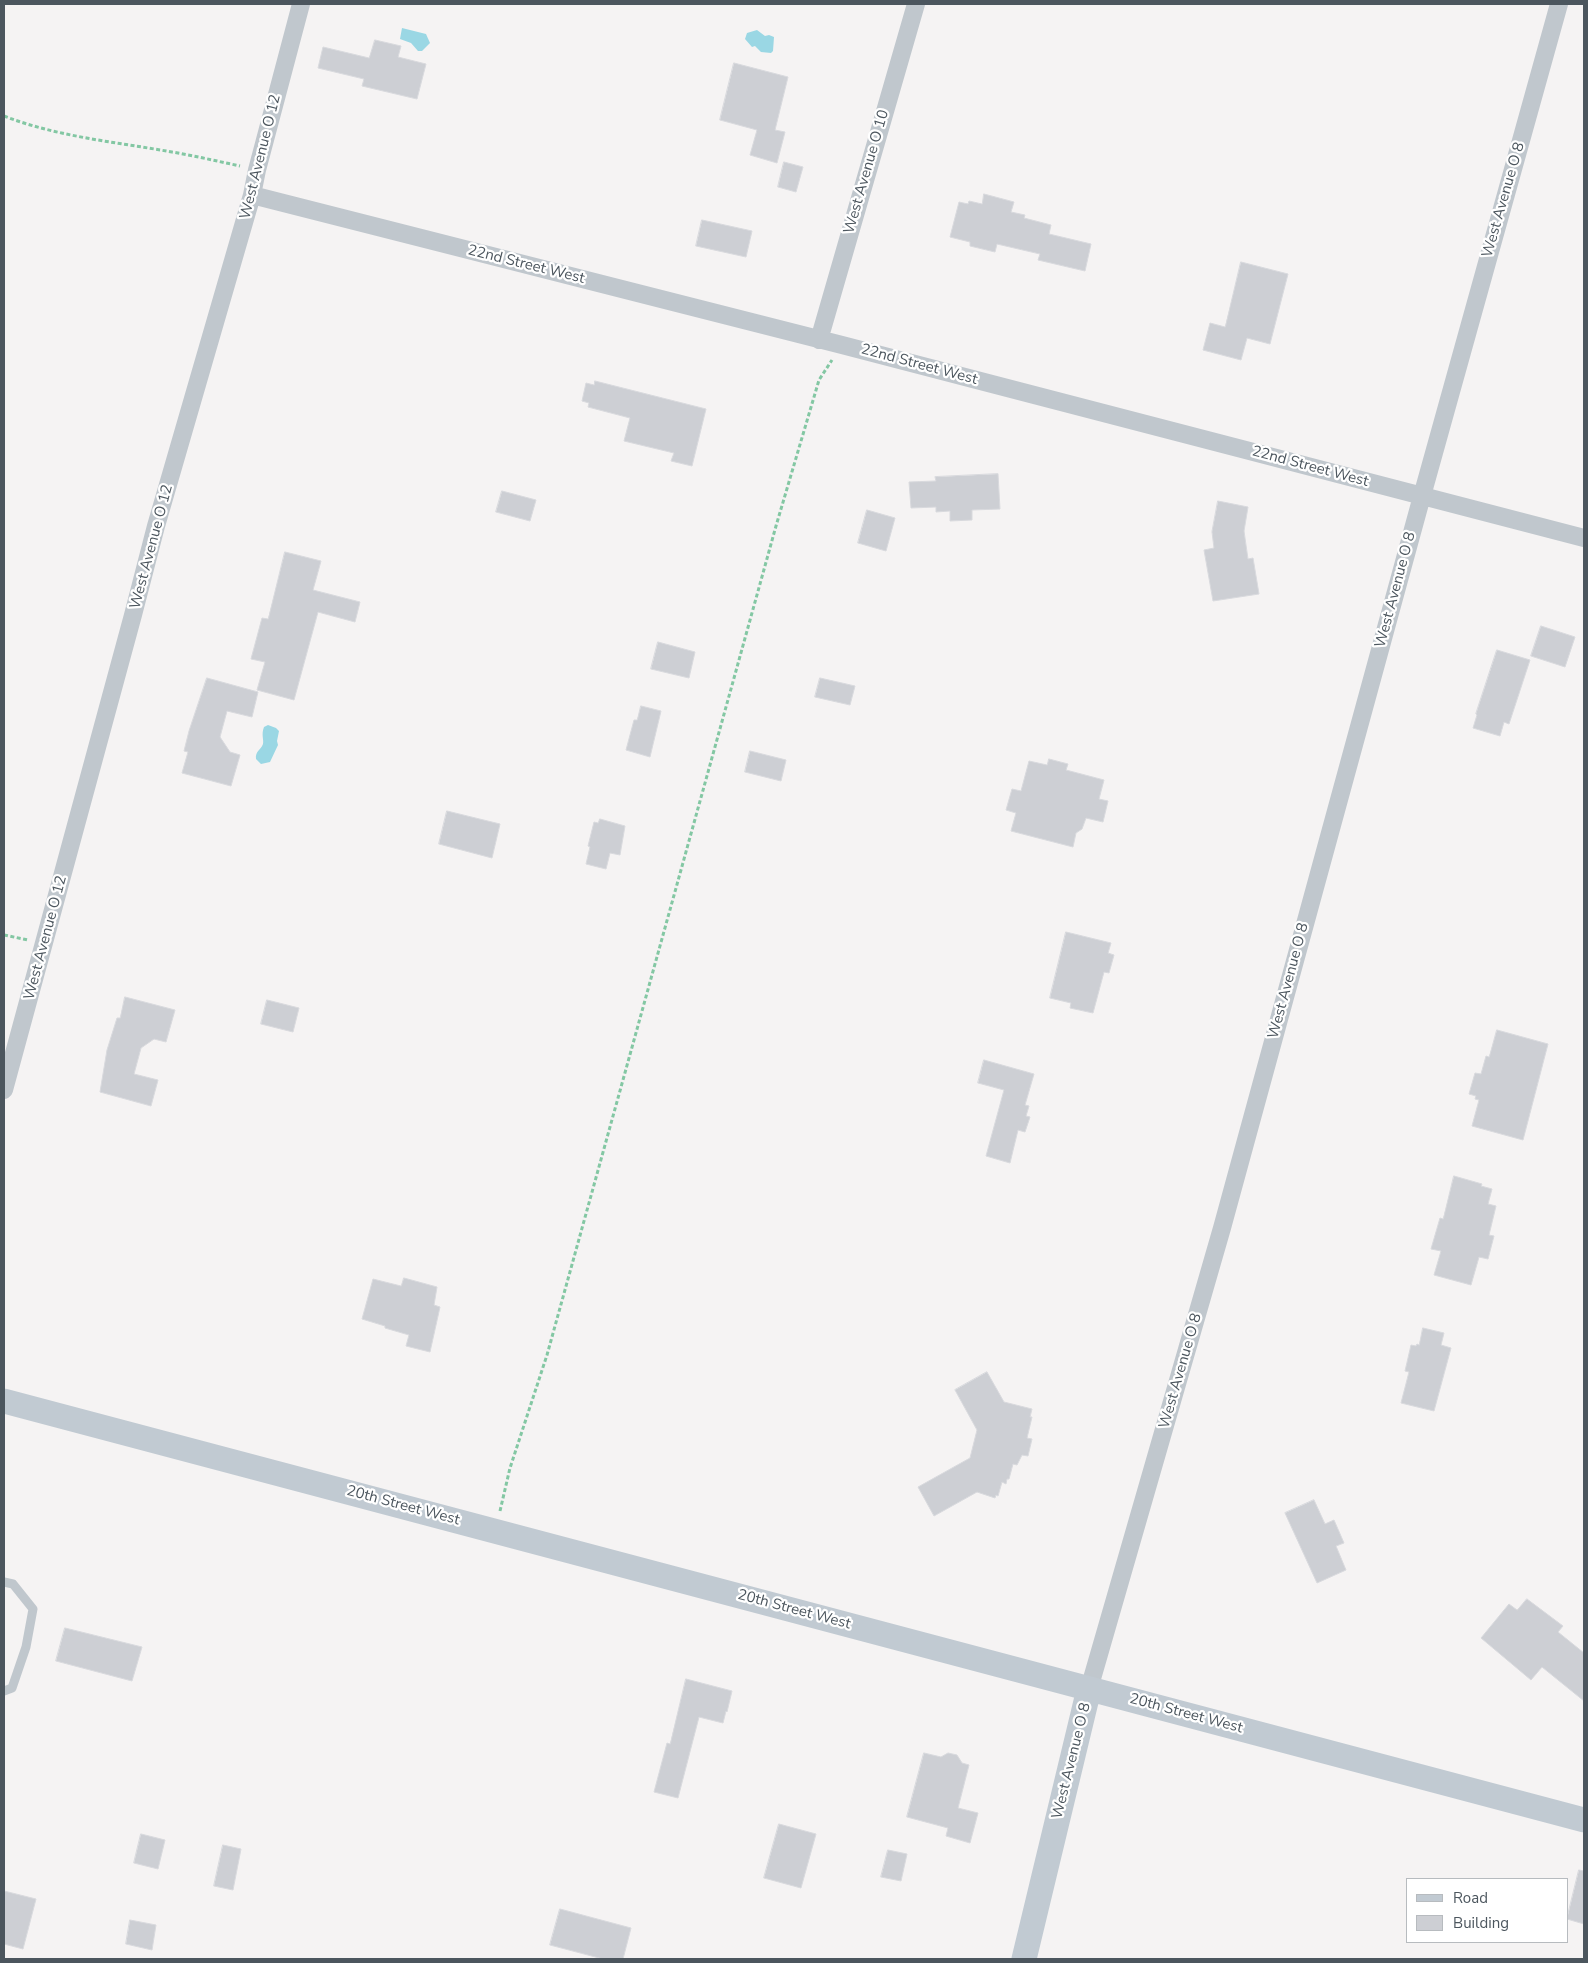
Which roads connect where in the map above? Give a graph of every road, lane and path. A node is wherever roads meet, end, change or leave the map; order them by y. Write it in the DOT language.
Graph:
graph roads {
  1 [pos="301,4"];
  2 [pos="916,4"];
  3 [pos="1559,4"];
  4 [pos="4,116"];
  5 [pos="257,170"];
  6 [pos="252,195"];
  7 [pos="818,340"];
  8 [pos="842,345"];
  9 [pos="1422,496"];
  10 [pos="1584,538"];
  11 [pos="4,1090"];
  12 [pos="4,1402"];
  13 [pos="497,1531"];
  14 [pos="4,1582"];
  15 [pos="1089,1689"];
  16 [pos="4,1691"];
  17 [pos="1584,1820"];
  18 [pos="1024,1959"];
  1 -- 5 [label="street, West Avenue O 12"];
  2 -- 7 [label="street, West Avenue O 10"];
  3 -- 9 [label="street, West Avenue O 8"];
  4 -- 5 [label="path"];
  5 -- 6 [label="street, West Avenue O 12"];
  6 -- 7 [label="street, 22nd Street West"];
  6 -- 11 [label="street, West Avenue O 12"];
  7 -- 8 [label="street, 22nd Street West"];
  8 -- 9 [label="street, 22nd Street West"];
  8 -- 13 [label="path"];
  9 -- 10 [label="street, 22nd Street West"];
  9 -- 15 [label="street, West Avenue O 8"];
  12 -- 13 [label="main road, 20th Street West"];
  13 -- 15 [label="main road, 20th Street West"];
  14 -- 16 [label="lane"];
  15 -- 17 [label="main road, 20th Street West"];
  15 -- 18 [label="main road, West Avenue O 8"];
}
